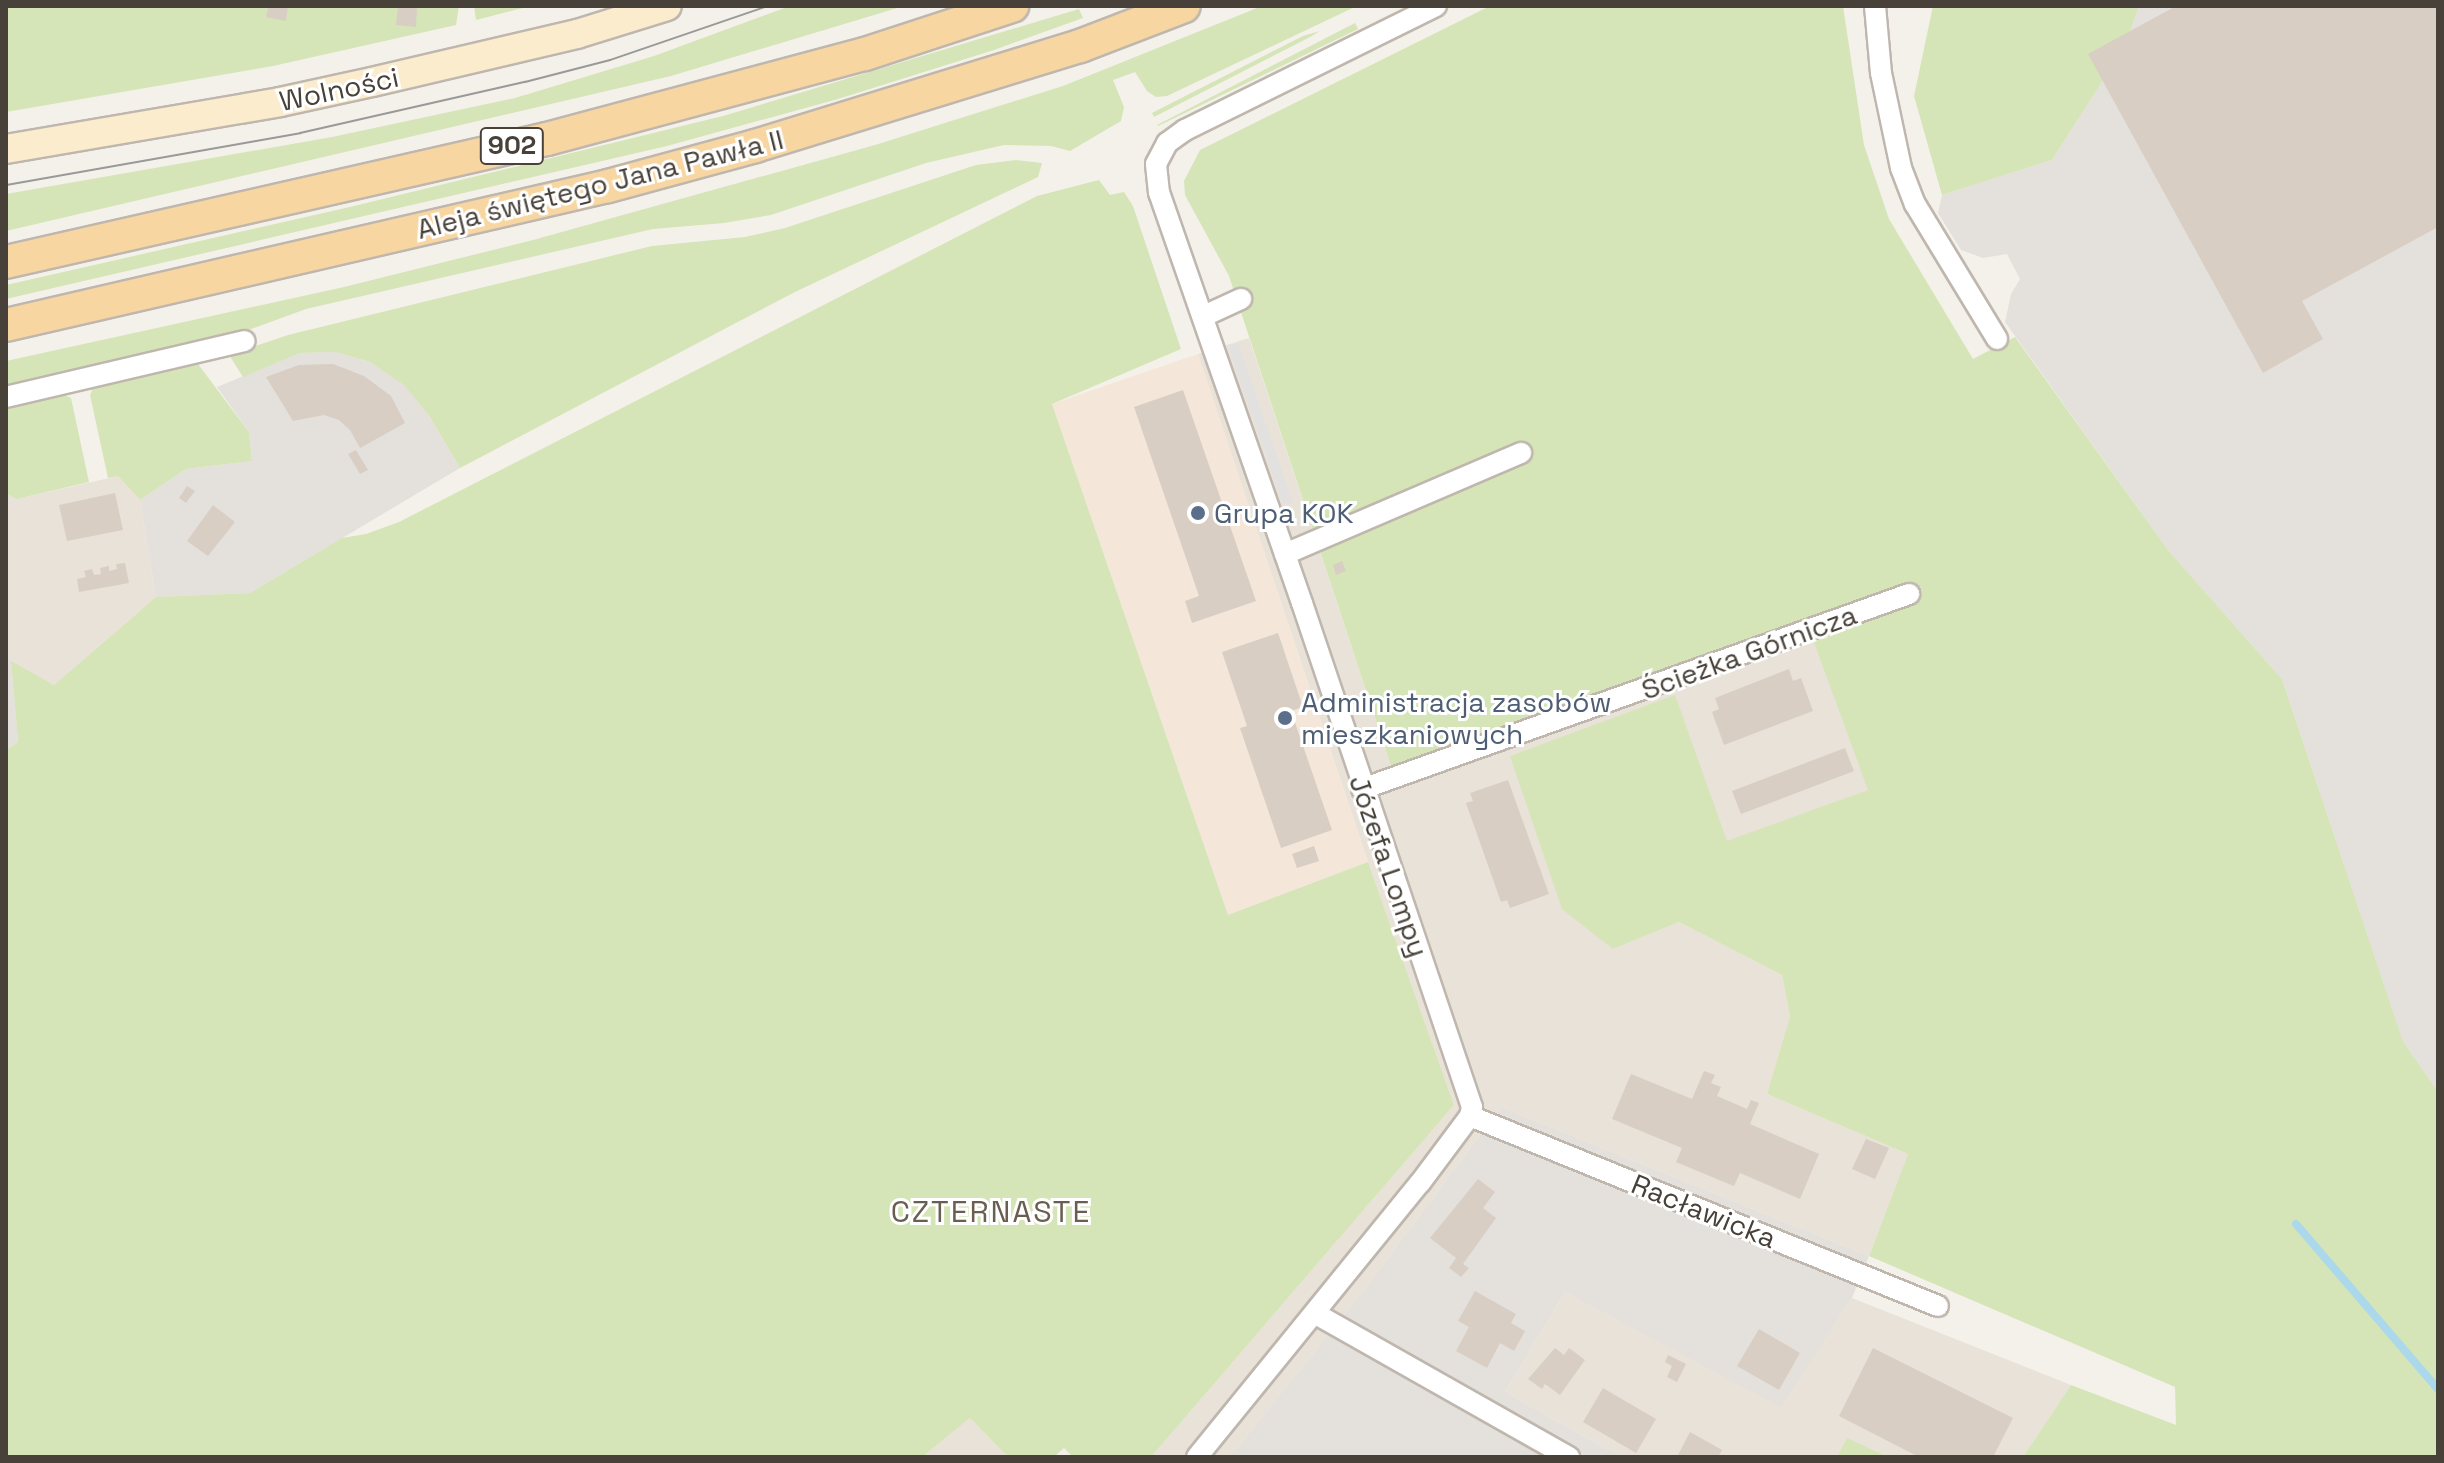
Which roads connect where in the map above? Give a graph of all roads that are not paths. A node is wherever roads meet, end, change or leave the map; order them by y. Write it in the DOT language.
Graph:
graph roads {
  1 [pos="667,6"];
  2 [pos="1012,6"];
  3 [pos="1184,6"];
  4 [pos="1436,6"];
  5 [pos="1875,6"];
  6 [pos="6,149"];
  7 [pos="6,262"];
  8 [pos="1241,299"];
  9 [pos="1204,316"];
  10 [pos="6,325"];
  11 [pos="1997,339"];
  12 [pos="245,341"];
  13 [pos="6,397"];
  14 [pos="1521,453"];
  15 [pos="1285,554"];
  16 [pos="1909,594"];
  17 [pos="1362,789"];
  18 [pos="1470,1116"];
  19 [pos="1938,1306"];
  20 [pos="1316,1314"];
  21 [pos="1197,1457"];
  22 [pos="1569,1457"];
  1 -- 6 [label="street, Wolności"];
  2 -- 7 [label="main road, Aleja świętego Jana Pawła II / 902"];
  3 -- 10 [label="main road, Aleja świętego Jana Pawła II / 902"];
  4 -- 9 [label="street, Józefa Lompy"];
  5 -- 11 [label="street"];
  8 -- 9 [label="street"];
  9 -- 15 [label="street, Józefa Lompy"];
  12 -- 13 [label="street"];
  14 -- 15 [label="street"];
  15 -- 17 [label="street, Józefa Lompy"];
  16 -- 17 [label="street, Ścieżka Górnicza"];
  17 -- 18 [label="street, Józefa Lompy"];
  18 -- 19 [label="street, Racławicka"];
  18 -- 20 [label="street"];
  20 -- 21 [label="street"];
  20 -- 22 [label="street"];
}
